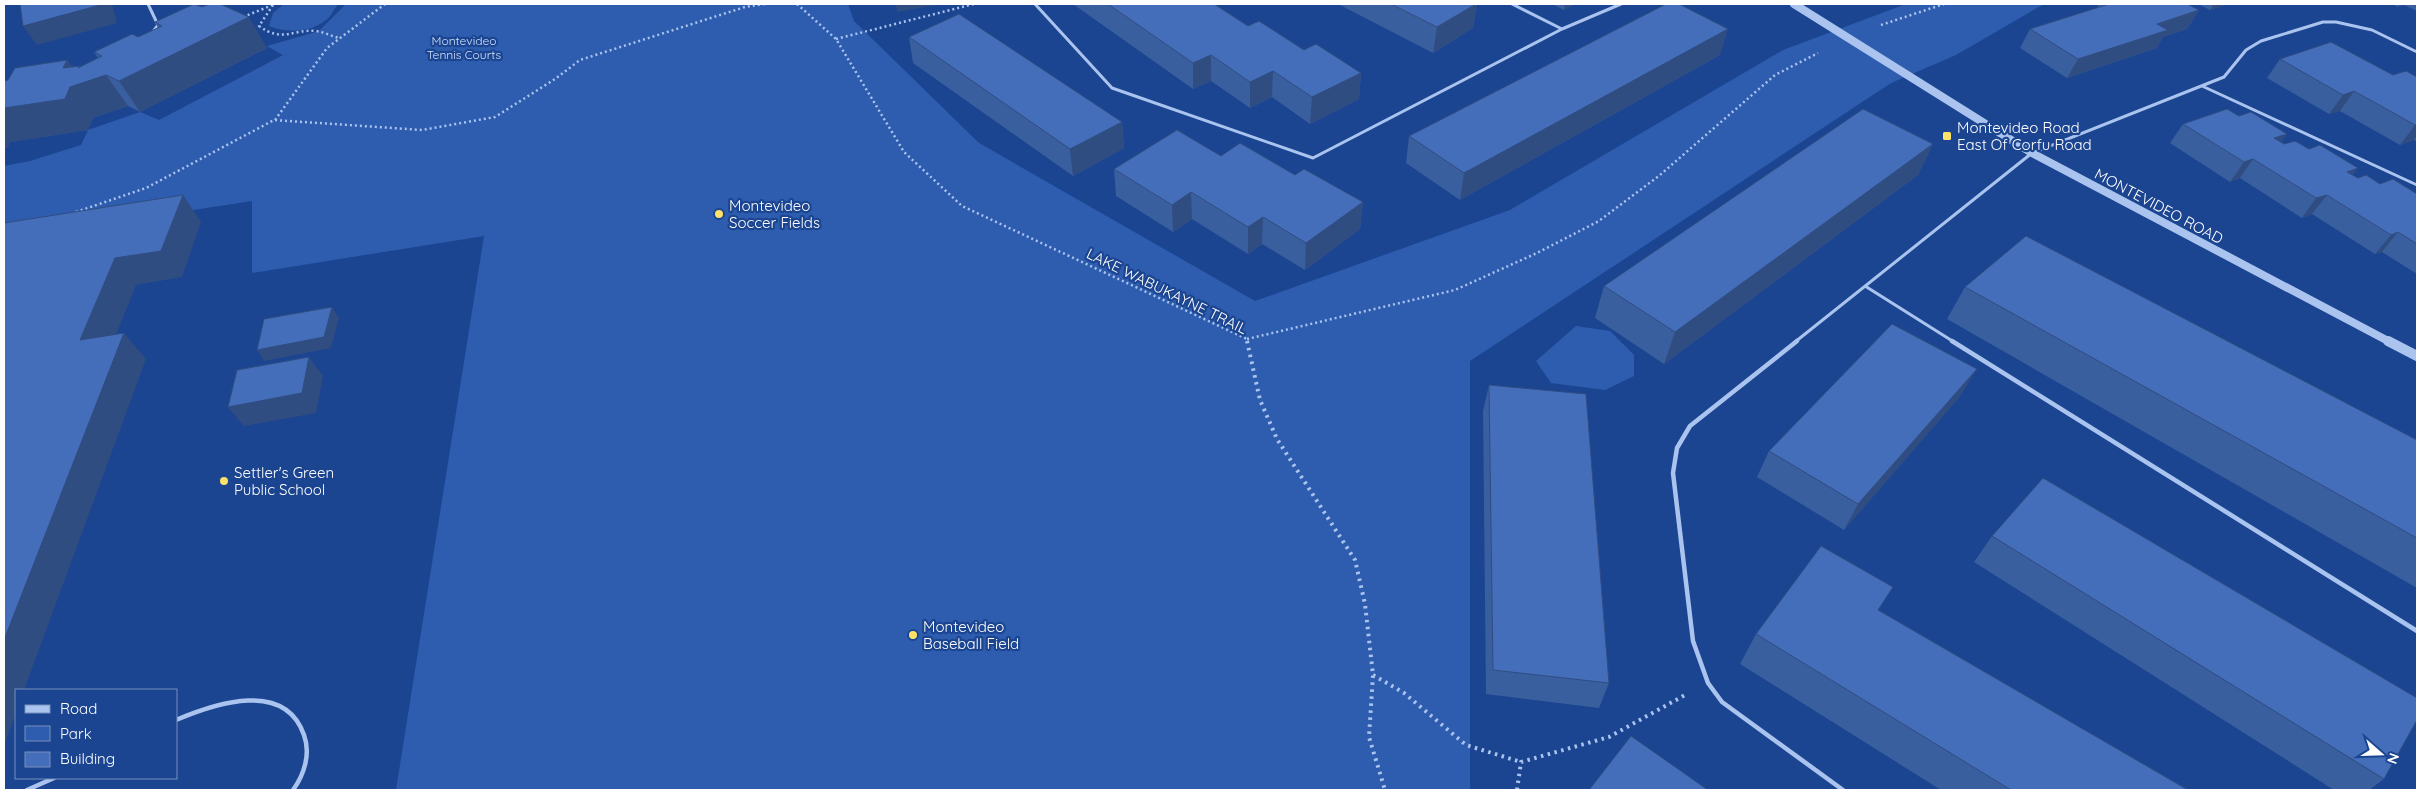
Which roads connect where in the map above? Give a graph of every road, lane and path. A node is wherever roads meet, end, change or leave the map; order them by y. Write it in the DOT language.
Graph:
graph roads {
  1 [pos="148,4"];
  2 [pos="274,4"];
  3 [pos="385,4"];
  4 [pos="765,4"];
  5 [pos="797,4"];
  6 [pos="974,4"];
  7 [pos="1035,4"];
  8 [pos="1512,4"];
  9 [pos="1621,4"];
  10 [pos="1794,4"];
  11 [pos="1944,4"];
  12 [pos="250,22"];
  13 [pos="1562,29"];
  14 [pos="1847,37"];
  15 [pos="339,38"];
  16 [pos="148,39"];
  17 [pos="836,39"];
  18 [pos="2417,52"];
  19 [pos="2202,86"];
  20 [pos="274,120"];
  21 [pos="2032,153"];
  22 [pos="2417,185"];
  23 [pos="73,213"];
  24 [pos="1865,286"];
  25 [pos="1247,339"];
  26 [pos="2417,356"];
  27 [pos="2417,631"];
  28 [pos="1373,675"];
  29 [pos="1708,683"];
  30 [pos="178,719"];
  31 [pos="1521,762"];
  32 [pos="52,779"];
  33 [pos="27,790"];
  34 [pos="293,790"];
  35 [pos="1384,790"];
  36 [pos="1517,790"];
  37 [pos="1843,790"];
  1 -- 16 [label="lane"];
  2 -- 12 [label="path"];
  2 -- 15 [label="path"];
  3 -- 15 [label="path"];
  4 -- 20 [label="path"];
  5 -- 17 [label="path, LAKE WABUKAYNE TRAIL"];
  6 -- 17 [label="path"];
  7 -- 13 [label="lane"];
  8 -- 13 [label="lane"];
  9 -- 13 [label="lane"];
  10 -- 14 [label="street, MONTEVIDEO ROAD"];
  11 -- 14 [label="path"];
  14 -- 21 [label="street, MONTEVIDEO ROAD"];
  14 -- 25 [label="path"];
  15 -- 20 [label="path"];
  17 -- 25 [label="path, LAKE WABUKAYNE TRAIL"];
  18 -- 19 [label="lane"];
  19 -- 21 [label="lane"];
  19 -- 22 [label="lane"];
  20 -- 23 [label="path"];
  21 -- 24 [label="lane"];
  21 -- 26 [label="street, MONTEVIDEO ROAD"];
  24 -- 27 [label="lane"];
  24 -- 29 [label="lane"];
  25 -- 28 [label="path, LAKE WABUKAYNE TRAIL"];
  28 -- 31 [label="path"];
  28 -- 35 [label="path, LAKE WABUKAYNE TRAIL"];
  29 -- 31 [label="path"];
  29 -- 37 [label="lane"];
  30 -- 34 [label="lane"];
  31 -- 36 [label="path"];
  32 -- 33 [label="lane"];
}
